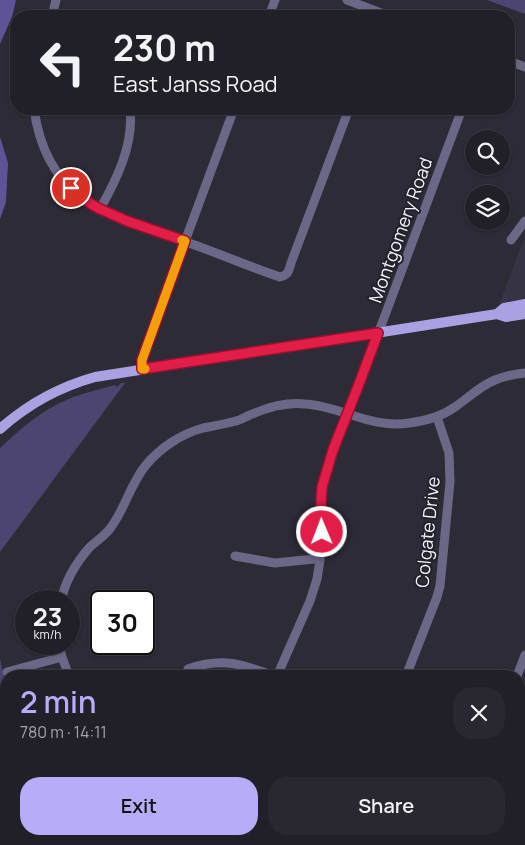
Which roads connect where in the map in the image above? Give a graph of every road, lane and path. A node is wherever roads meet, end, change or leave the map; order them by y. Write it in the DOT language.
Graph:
graph roads {
  1 [pos="347,0"];
  2 [pos="371,10"];
  3 [pos="35,115"];
  4 [pos="130,115"];
  5 [pos="232,115"];
  6 [pos="347,115"];
  7 [pos="460,115"];
  8 [pos="100,209"];
  9 [pos="525,222"];
  10 [pos="511,240"];
  11 [pos="185,241"];
  12 [pos="525,304"];
  13 [pos="496,314"];
  14 [pos="525,314"];
  15 [pos="378,333"];
  16 [pos="142,369"];
  17 [pos="525,373"];
  18 [pos="347,414"];
  19 [pos="437,417"];
  20 [pos="0,429"];
  21 [pos="235,556"];
  22 [pos="320,560"];
  23 [pos="64,590"];
  24 [pos="525,655"];
  25 [pos="62,657"];
  26 [pos="188,669"];
  27 [pos="13,670"];
  28 [pos="67,670"];
  29 [pos="257,670"];
  30 [pos="278,670"];
  31 [pos="408,670"];
  32 [pos="521,670"];
  1 -- 2 [label="street"];
  3 -- 8 [label="street"];
  4 -- 8 [label="street"];
  5 -- 11 [label="street"];
  6 -- 11 [label="street"];
  7 -- 15 [label="street, Montgomery Road"];
  8 -- 11 [label="street"];
  9 -- 10 [label="street"];
  11 -- 16 [label="street"];
  12 -- 13 [label="main road"];
  13 -- 14 [label="main road"];
  13 -- 15 [label="main road"];
  15 -- 16 [label="main road"];
  15 -- 18 [label="street, Montgomery Road"];
  16 -- 20 [label="main road"];
  17 -- 19 [label="street"];
  18 -- 19 [label="street"];
  18 -- 22 [label="street, Montgomery Road"];
  18 -- 23 [label="street"];
  19 -- 31 [label="street, Colgate Drive"];
  21 -- 22 [label="street"];
  22 -- 30 [label="street, Montgomery Road"];
  24 -- 32 [label="street"];
  25 -- 27 [label="street"];
  25 -- 28 [label="street"];
  26 -- 29 [label="street"];
}
